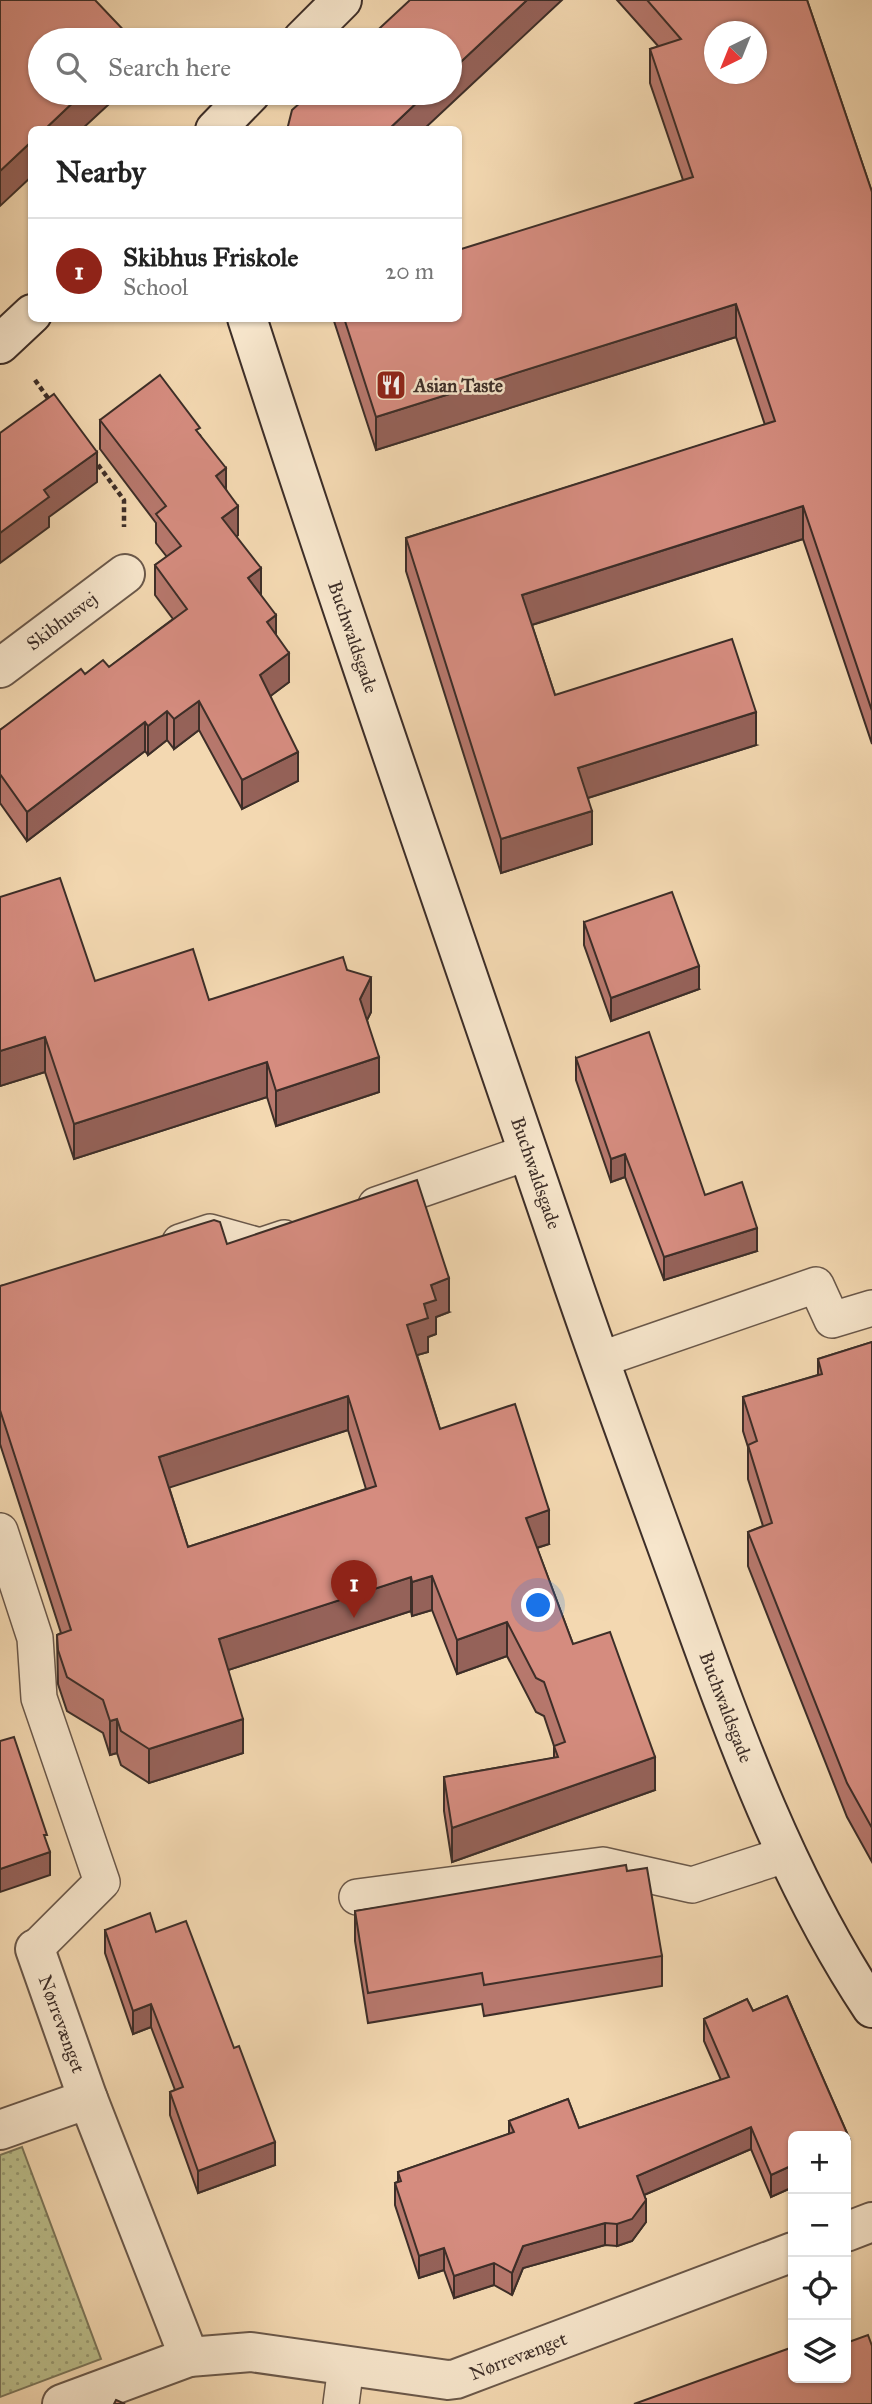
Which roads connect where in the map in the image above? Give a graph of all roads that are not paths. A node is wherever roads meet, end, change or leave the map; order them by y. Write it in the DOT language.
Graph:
graph roads {
  1 [pos="342,0"];
  2 [pos="314,28"];
  3 [pos="239,105"];
  4 [pos="219,126"];
  5 [pos="248,322"];
  6 [pos="125,574"];
  7 [pos="0,668"];
  8 [pos="528,1152"];
  9 [pos="350,1214"];
  10 [pos="311,1228"];
  11 [pos="145,1253"];
  12 [pos="872,1308"];
  13 [pos="599,1360"];
  14 [pos="0,1531"];
  15 [pos="788,1854"];
  16 [pos="357,1897"];
  17 [pos="35,1949"];
  18 [pos="872,2008"];
  19 [pos="88,2099"];
  20 [pos="0,2130"];
  21 [pos="872,2222"];
  22 [pos="851,2230"];
  23 [pos="788,2254"];
  24 [pos="189,2357"];
  25 [pos="346,2366"];
  26 [pos="62,2404"];
  27 [pos="341,2404"];
  1 -- 2 [label="street"];
  3 -- 4 [label="street"];
  5 -- 8 [label="street, Buchwaldsgade"];
  6 -- 7 [label="street, Skibhusvej"];
  8 -- 9 [label="lane"];
  8 -- 13 [label="street, Buchwaldsgade"];
  10 -- 11 [label="lane"];
  12 -- 13 [label="lane"];
  13 -- 15 [label="street, Buchwaldsgade"];
  14 -- 17 [label="lane"];
  15 -- 16 [label="lane"];
  15 -- 18 [label="street, Buchwaldsgade"];
  17 -- 19 [label="street, Nørrevænget"];
  19 -- 20 [label="street, Nørrevænget"];
  19 -- 24 [label="street, Nørrevænget"];
  21 -- 22 [label="street"];
  23 -- 25 [label="street, Nørrevænget"];
  24 -- 25 [label="street, Nørrevænget"];
  24 -- 26 [label="street, Nørrevænget"];
  25 -- 27 [label="lane"];
}
